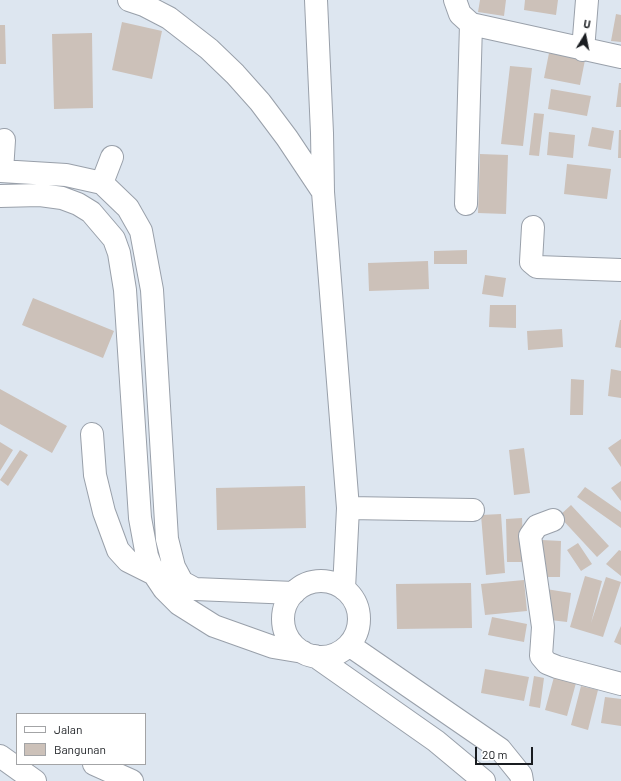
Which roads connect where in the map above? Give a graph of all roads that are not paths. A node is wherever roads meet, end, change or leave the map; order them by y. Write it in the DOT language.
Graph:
graph roads {
  1 [pos="129,0"];
  2 [pos="316,0"];
  3 [pos="455,0"];
  4 [pos="587,0"];
  5 [pos="471,24"];
  6 [pos="583,50"];
  7 [pos="621,57"];
  8 [pos="322,133"];
  9 [pos="287,138"];
  10 [pos="4,140"];
  11 [pos="112,157"];
  12 [pos="1,171"];
  13 [pos="66,175"];
  14 [pos="102,183"];
  15 [pos="322,192"];
  16 [pos="0,196"];
  17 [pos="62,198"];
  18 [pos="466,204"];
  19 [pos="533,227"];
  20 [pos="621,270"];
  21 [pos="125,290"];
  22 [pos="152,290"];
  23 [pos="92,434"];
  24 [pos="348,508"];
  25 [pos="473,510"];
  26 [pos="553,520"];
  27 [pos="164,571"];
  28 [pos="344,589"];
  29 [pos="294,593"];
  30 [pos="349,645"];
  31 [pos="309,654"];
  32 [pos="621,684"];
  33 [pos="10,762"];
  34 [pos="96,765"];
  35 [pos="35,781"];
  36 [pos="132,781"];
  37 [pos="484,781"];
  38 [pos="522,781"];
  1 -- 9 [label="street"];
  2 -- 8 [label="street"];
  3 -- 5 [label="street"];
  4 -- 6 [label="street"];
  5 -- 6 [label="street"];
  5 -- 18 [label="street"];
  6 -- 7 [label="street"];
  8 -- 9 [label="street"];
  8 -- 15 [label="street"];
  9 -- 15 [label="street"];
  10 -- 12 [label="street"];
  11 -- 14 [label="street"];
  12 -- 13 [label="street"];
  13 -- 14 [label="street"];
  13 -- 17 [label="street"];
  14 -- 22 [label="street"];
  15 -- 24 [label="street"];
  16 -- 17 [label="street"];
  17 -- 21 [label="street"];
  19 -- 20 [label="street"];
  21 -- 22 [label="street"];
  21 -- 27 [label="street"];
  22 -- 27 [label="street"];
  23 -- 27 [label="street"];
  24 -- 25 [label="street"];
  24 -- 28 [label="street"];
  26 -- 32 [label="street"];
  27 -- 29 [label="street"];
  27 -- 31 [label="street"];
  28 -- 29 [label="street"];
  28 -- 30 [label="street"];
  29 -- 31 [label="street"];
  30 -- 31 [label="street"];
  30 -- 38 [label="street"];
  31 -- 37 [label="street"];
  33 -- 35 [label="street"];
  34 -- 36 [label="street"];
}
